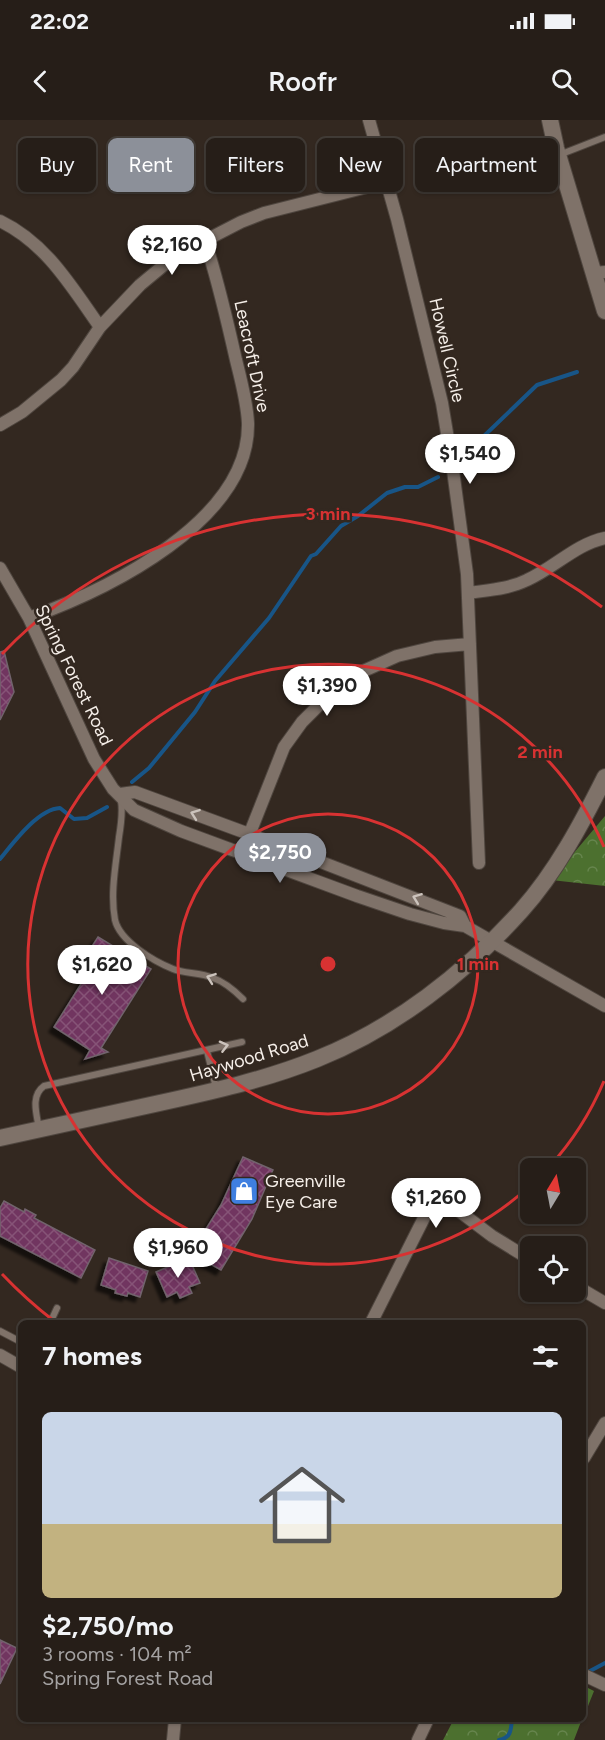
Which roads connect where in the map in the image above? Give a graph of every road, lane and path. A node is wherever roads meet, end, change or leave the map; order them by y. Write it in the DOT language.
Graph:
graph roads {
  1 [pos="369,120"];
  2 [pos="550,120"];
  3 [pos="605,137"];
  4 [pos="374,138"];
  5 [pos="554,138"];
  6 [pos="558,156"];
  7 [pos="347,192"];
  8 [pos="389,192"];
  9 [pos="0,220"];
  10 [pos="205,241"];
  11 [pos="599,273"];
  12 [pos="605,311"];
  13 [pos="100,327"];
  14 [pos="0,425"];
  15 [pos="605,538"];
  16 [pos="0,568"];
  17 [pos="468,593"];
  18 [pos="29,618"];
  19 [pos="470,644"];
  20 [pos="605,777"];
  21 [pos="120,794"];
  22 [pos="249,834"];
  23 [pos="242,853"];
  24 [pos="478,863"];
  25 [pos="465,926"];
  26 [pos="490,941"];
  27 [pos="243,999"];
  28 [pos="605,1006"];
  29 [pos="242,1042"];
  30 [pos="207,1051"];
  31 [pos="216,1090"];
  32 [pos="39,1130"];
  33 [pos="0,1138"];
  34 [pos="520,1253"];
  35 [pos="586,1292"];
  36 [pos="605,1303"];
  37 [pos="57,1308"];
  38 [pos="51,1320"];
  39 [pos="373,1320"];
  40 [pos="0,1331"];
  41 [pos="18,1340"];
  42 [pos="0,1355"];
  43 [pos="18,1365"];
  44 [pos="605,1423"];
  45 [pos="586,1455"];
  46 [pos="586,1676"];
  47 [pos="605,1685"];
  48 [pos="175,1722"];
  49 [pos="427,1722"];
  50 [pos="173,1740"];
  51 [pos="418,1740"];
  1 -- 4 [label="street, Howell Circle"];
  2 -- 5 [label="main road"];
  3 -- 6 [label="lane"];
  6 -- 11 [label="main road"];
  7 -- 10 [label="street"];
  8 -- 17 [label="street, Howell Circle"];
  9 -- 13 [label="street"];
  10 -- 13 [label="street"];
  10 -- 18 [label="street, Leacroft Drive"];
  11 -- 12 [label="main road"];
  13 -- 14 [label="street"];
  15 -- 17 [label="street"];
  16 -- 18 [label="street, Spring Forest Road"];
  17 -- 19 [label="street, Howell Circle"];
  18 -- 21 [label="street, Spring Forest Road"];
  19 -- 22 [label="street"];
  19 -- 24 [label="street, Howell Circle"];
  20 -- 26 [label="main road, Haywood Road"];
  22 -- 21 [label="street, Spring Forest Road, one-way"];
  21 -- 23 [label="street, Spring Forest Road"];
  27 -- 21 [label="lane, one-way"];
  22 -- 23 [label="street"];
  25 -- 22 [label="street, Spring Forest Road, one-way"];
  23 -- 25 [label="street, Spring Forest Road"];
  25 -- 26 [label="street, Spring Forest Road"];
  26 -- 28 [label="street"];
  26 -- 31 [label="main road, Haywood Road"];
  30 -- 29 [label="lane, one-way"];
  30 -- 31 [label="lane"];
  30 -- 32 [label="lane"];
  31 -- 32 [label="main road, Haywood Road"];
  32 -- 33 [label="main road, Haywood Road"];
  34 -- 39 [label="street"];
  35 -- 36 [label="street"];
  37 -- 38 [label="lane"];
  40 -- 41 [label="lane"];
  42 -- 43 [label="street"];
  44 -- 45 [label="street"];
  46 -- 47 [label="street"];
  48 -- 50 [label="street"];
  49 -- 51 [label="street"];
}
